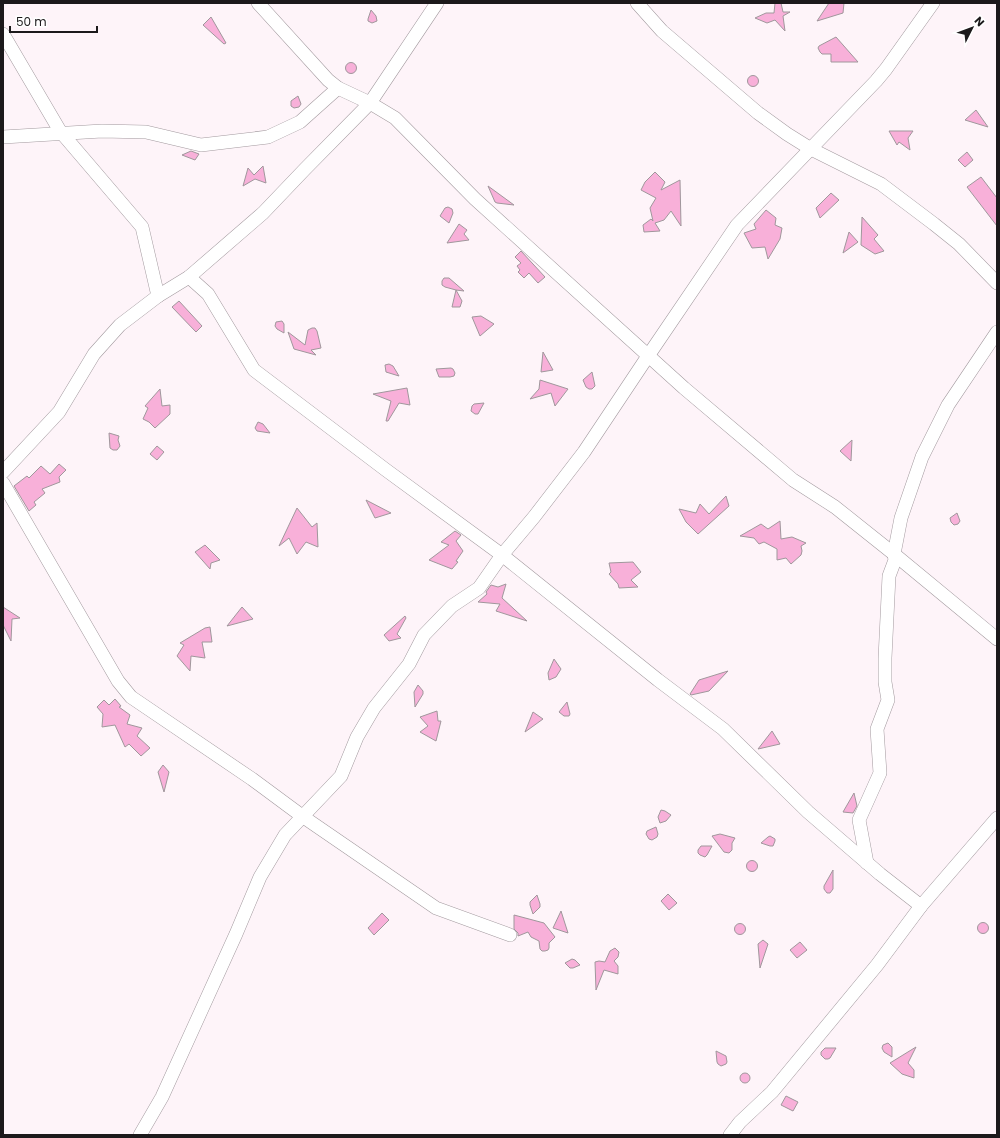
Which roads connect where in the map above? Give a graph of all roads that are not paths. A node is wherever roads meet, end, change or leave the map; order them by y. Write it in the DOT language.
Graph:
graph roads {
  1 [pos="258,3"];
  2 [pos="437,3"];
  3 [pos="637,3"];
  4 [pos="933,3"];
  5 [pos="3,34"];
  6 [pos="338,88"];
  7 [pos="370,103"];
  8 [pos="63,134"];
  9 [pos="3,136"];
  10 [pos="811,149"];
  11 [pos="189,277"];
  12 [pos="997,283"];
  13 [pos="158,296"];
  14 [pos="997,332"];
  15 [pos="648,356"];
  16 [pos="3,472"];
  17 [pos="3,483"];
  18 [pos="894,554"];
  19 [pos="502,555"];
  20 [pos="997,640"];
  21 [pos="302,816"];
  22 [pos="997,818"];
  23 [pos="867,863"];
  24 [pos="921,906"];
  25 [pos="510,935"];
  26 [pos="140,1135"];
  27 [pos="730,1135"];
  1 -- 6 [label="street"];
  2 -- 7 [label="street"];
  3 -- 10 [label="street"];
  4 -- 10 [label="street"];
  5 -- 8 [label="street"];
  6 -- 7 [label="street"];
  6 -- 8 [label="street"];
  7 -- 11 [label="street"];
  7 -- 15 [label="street"];
  8 -- 9 [label="street"];
  8 -- 13 [label="street"];
  10 -- 12 [label="street"];
  10 -- 15 [label="street"];
  11 -- 13 [label="street"];
  11 -- 19 [label="street"];
  13 -- 16 [label="street"];
  14 -- 18 [label="street"];
  15 -- 18 [label="street"];
  15 -- 19 [label="street"];
  17 -- 21 [label="street"];
  18 -- 20 [label="street"];
  18 -- 23 [label="street"];
  19 -- 21 [label="street"];
  19 -- 23 [label="street"];
  21 -- 25 [label="street"];
  21 -- 26 [label="street"];
  22 -- 24 [label="street"];
  23 -- 24 [label="street"];
  24 -- 27 [label="street"];
}
